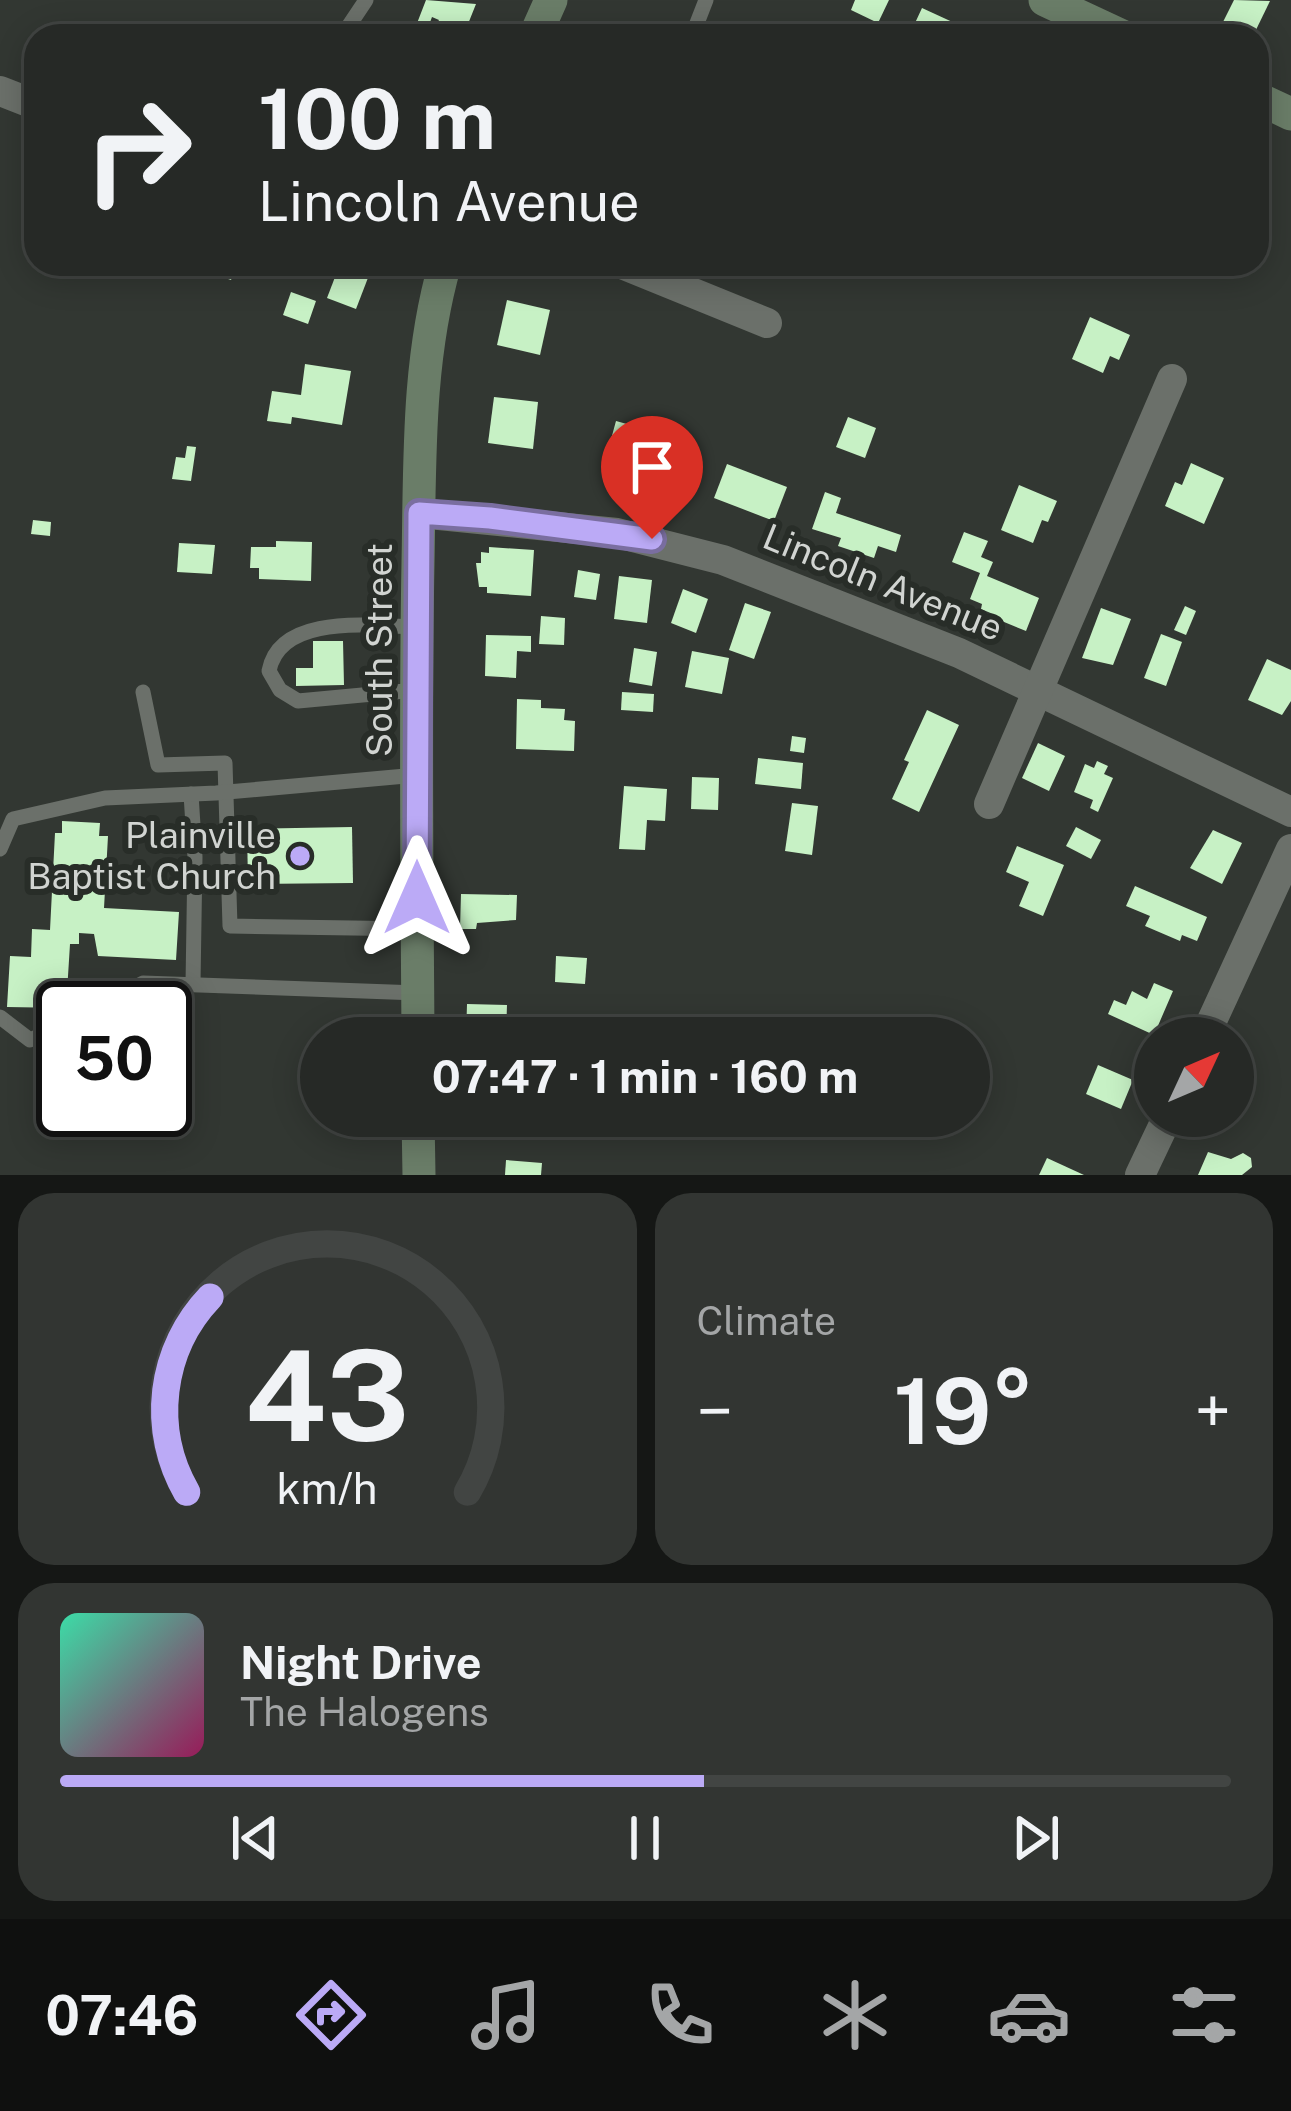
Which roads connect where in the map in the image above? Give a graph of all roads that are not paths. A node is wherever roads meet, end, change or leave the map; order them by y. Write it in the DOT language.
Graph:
graph roads {
  1 [pos="1045,0"];
  2 [pos="1091,10"];
  3 [pos="437,276"];
  4 [pos="651,276"];
  5 [pos="767,323"];
  6 [pos="1172,379"];
  7 [pos="419,513"];
  8 [pos="417,627"];
  9 [pos="416,690"];
  10 [pos="1035,691"];
  11 [pos="142,692"];
  12 [pos="417,775"];
  13 [pos="227,792"];
  14 [pos="190,794"];
  15 [pos="989,804"];
  16 [pos="1291,812"];
  17 [pos="0,849"];
  18 [pos="1291,849"];
  19 [pos="418,929"];
  20 [pos="192,984"];
  21 [pos="196,984"];
  22 [pos="418,993"];
  23 [pos="418,1017"];
  24 [pos="1214,1017"];
  25 [pos="0,1018"];
  26 [pos="36,1037"];
  27 [pos="418,1137"];
  28 [pos="1158,1137"];
  29 [pos="419,1175"];
  30 [pos="1140,1175"];
  1 -- 2 [label="main road"];
  3 -- 7 [label="main road, South Street"];
  4 -- 5 [label="street"];
  6 -- 10 [label="street"];
  7 -- 8 [label="main road, South Street"];
  7 -- 10 [label="street, Lincoln Avenue"];
  8 -- 9 [label="main road, South Street"];
  8 -- 9 [label="lane"];
  9 -- 12 [label="main road, South Street"];
  10 -- 15 [label="street"];
  10 -- 16 [label="street, Lincoln Avenue"];
  11 -- 13 [label="lane"];
  12 -- 13 [label="lane"];
  12 -- 19 [label="main road, South Street"];
  13 -- 14 [label="lane"];
  13 -- 19 [label="lane"];
  14 -- 17 [label="lane"];
  14 -- 21 [label="lane"];
  18 -- 24 [label="street"];
  19 -- 22 [label="main road, South Street"];
  20 -- 21 [label="lane"];
  21 -- 22 [label="lane"];
  22 -- 23 [label="main road, South Street"];
  25 -- 26 [label="lane"];
  27 -- 29 [label="main road"];
  28 -- 30 [label="street"];
}
